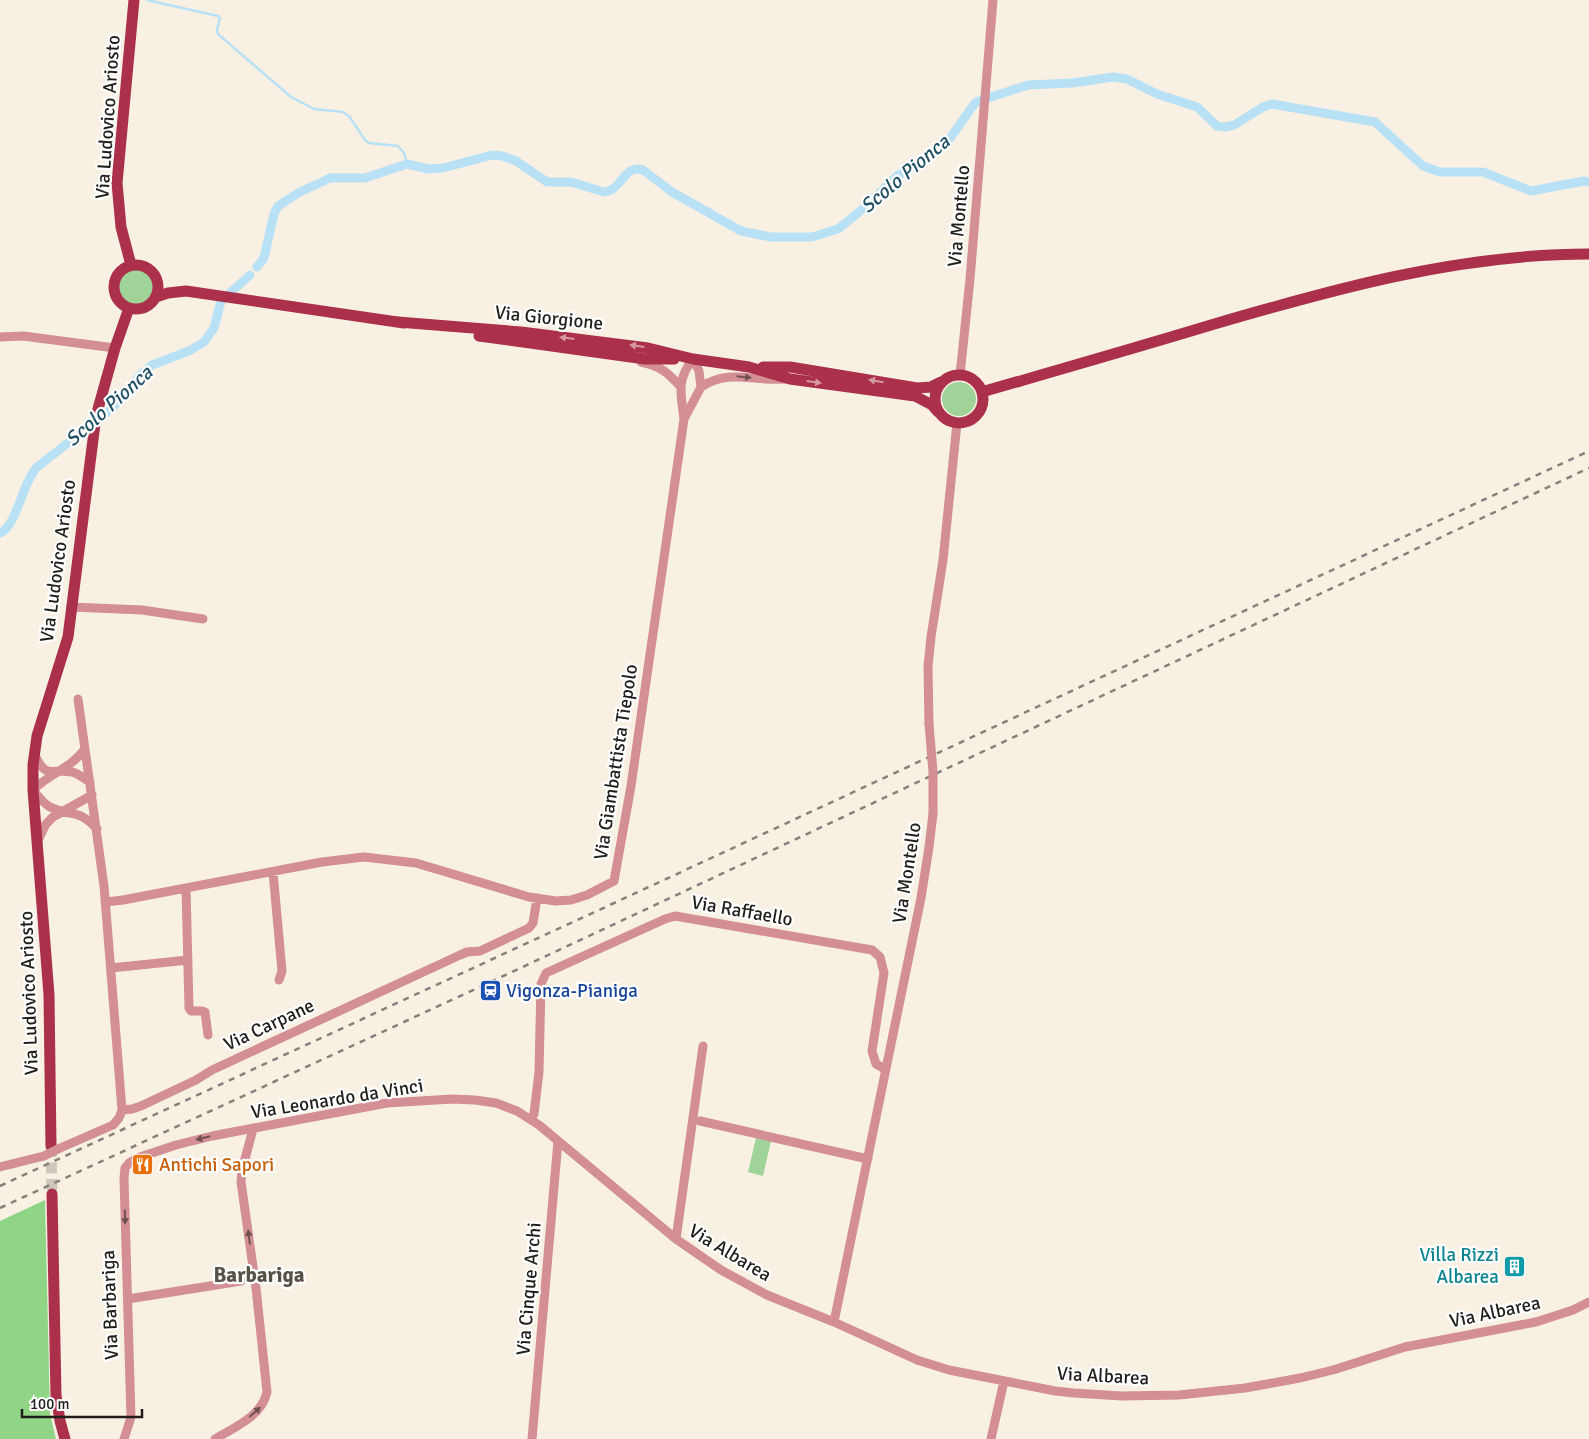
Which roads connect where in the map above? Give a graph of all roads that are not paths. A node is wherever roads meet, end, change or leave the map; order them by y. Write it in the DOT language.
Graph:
graph roads {
  1 [pos="134,0"];
  2 [pos="993,0"];
  3 [pos="1589,254"];
  4 [pos="131,265"];
  5 [pos="156,276"];
  6 [pos="186,291"];
  7 [pos="156,297"];
  8 [pos="129,308"];
  9 [pos="398,322"];
  10 [pos="0,337"];
  11 [pos="508,340"];
  12 [pos="115,348"];
  13 [pos="694,359"];
  14 [pos="749,367"];
  15 [pos="960,374"];
  16 [pos="790,379"];
  17 [pos="941,382"];
  18 [pos="681,387"];
  19 [pos="701,387"];
  20 [pos="982,392"];
  21 [pos="938,412"];
  22 [pos="684,419"];
  23 [pos="957,423"];
  24 [pos="71,607"];
  25 [pos="203,619"];
  26 [pos="78,699"];
  27 [pos="85,749"];
  28 [pos="35,755"];
  29 [pos="56,773"];
  30 [pos="90,782"];
  31 [pos="33,790"];
  32 [pos="92,794"];
  33 [pos="64,811"];
  34 [pos="97,829"];
  35 [pos="38,840"];
  36 [pos="273,872"];
  37 [pos="186,888"];
  38 [pos="537,898"];
  39 [pos="106,902"];
  40 [pos="188,960"];
  41 [pos="111,968"];
  42 [pos="278,980"];
  43 [pos="208,1035"];
  44 [pos="703,1046"];
  45 [pos="885,1069"];
  46 [pos="122,1110"];
  47 [pos="531,1119"];
  48 [pos="700,1121"];
  49 [pos="251,1129"];
  50 [pos="558,1141"];
  51 [pos="52,1150"];
  52 [pos="868,1159"];
  53 [pos="0,1167"];
  54 [pos="125,1168"];
  55 [pos="52,1194"];
  56 [pos="645,1213"];
  57 [pos="676,1239"];
  58 [pos="241,1281"];
  59 [pos="128,1299"];
  60 [pos="1589,1302"];
  61 [pos="834,1322"];
  62 [pos="1004,1381"];
  63 [pos="65,1439"];
  64 [pos="124,1439"];
  65 [pos="215,1439"];
  66 [pos="532,1439"];
  67 [pos="991,1439"];
  1 -- 4 [label="main road, Via Ludovico Ariosto"];
  2 -- 15 [label="street, Via Montello"];
  3 -- 20 [label="main road"];
  4 -- 5 [label="main road"];
  4 -- 8 [label="main road"];
  5 -- 6 [label="main road, Via Giorgione"];
  5 -- 7 [label="main road"];
  6 -- 7 [label="main road, Via Giorgione"];
  6 -- 9 [label="main road, Via Giorgione"];
  7 -- 8 [label="main road"];
  8 -- 12 [label="main road, Via Ludovico Ariosto"];
  9 -- 11 [label="main road, Via Giorgione"];
  13 -- 9 [label="main road, Via Giorgione, one-way"];
  10 -- 12 [label="street"];
  11 -- 13 [label="main road, Via Giorgione"];
  11 -- 18 [label="street, Via Giorgione"];
  12 -- 24 [label="main road, Via Ludovico Ariosto"];
  13 -- 14 [label="main road, Via Giorgione"];
  13 -- 18 [label="street, Via Giambattista Tiepolo"];
  13 -- 19 [label="street"];
  14 -- 16 [label="main road, Via Giorgione"];
  17 -- 14 [label="main road, Via Giorgione, one-way"];
  15 -- 17 [label="main road"];
  15 -- 20 [label="main road"];
  19 -- 16 [label="street, one-way"];
  16 -- 21 [label="main road, Via Giorgione, one-way"];
  17 -- 21 [label="main road"];
  18 -- 22 [label="street, Via Giambattista Tiepolo"];
  19 -- 22 [label="street, Via Giambattista Tiepolo"];
  20 -- 23 [label="main road"];
  21 -- 23 [label="main road"];
  22 -- 38 [label="street, Via Giambattista Tiepolo"];
  23 -- 45 [label="street, Via Montello, bridge"];
  24 -- 25 [label="street"];
  24 -- 28 [label="main road, Via Ludovico Ariosto"];
  26 -- 27 [label="street"];
  27 -- 29 [label="street"];
  27 -- 30 [label="street"];
  28 -- 29 [label="street"];
  28 -- 31 [label="main road, Via Ludovico Ariosto"];
  29 -- 30 [label="street"];
  29 -- 31 [label="street"];
  30 -- 32 [label="street"];
  31 -- 33 [label="street"];
  31 -- 35 [label="main road, Via Ludovico Ariosto"];
  32 -- 33 [label="street"];
  32 -- 34 [label="street"];
  33 -- 34 [label="street"];
  33 -- 35 [label="street"];
  34 -- 39 [label="street"];
  35 -- 51 [label="main road, Via Ludovico Ariosto"];
  36 -- 37 [label="street, Via Giambattista Tiepolo"];
  36 -- 38 [label="street, Via Giambattista Tiepolo"];
  36 -- 42 [label="street"];
  37 -- 39 [label="street, Via Giambattista Tiepolo"];
  37 -- 40 [label="street"];
  38 -- 46 [label="street, Via Carpane"];
  39 -- 41 [label="street"];
  40 -- 41 [label="street"];
  40 -- 43 [label="street"];
  41 -- 46 [label="street"];
  44 -- 57 [label="street"];
  45 -- 47 [label="street, Via Raffaello"];
  45 -- 52 [label="street, Via Montello"];
  46 -- 51 [label="street"];
  47 -- 49 [label="street, Via Leonardo da Vinci"];
  47 -- 50 [label="street, Via Leonardo da Vinci"];
  48 -- 52 [label="street"];
  49 -- 54 [label="street, Via Leonardo da Vinci, one-way"];
  65 -- 49 [label="street, one-way"];
  50 -- 56 [label="street, Via Leonardo da Vinci"];
  50 -- 66 [label="street, Via Cinque Archi"];
  51 -- 53 [label="street"];
  52 -- 61 [label="street, Via Montello"];
  54 -- 59 [label="street, Via Barbariga, one-way"];
  55 -- 63 [label="main road"];
  56 -- 57 [label="street, Via Albarea"];
  57 -- 61 [label="street, Via Albarea"];
  58 -- 59 [label="street"];
  59 -- 64 [label="street, Via Barbariga"];
  60 -- 62 [label="street, Via Albarea"];
  61 -- 62 [label="street, Via Albarea"];
  62 -- 67 [label="street"];
}
